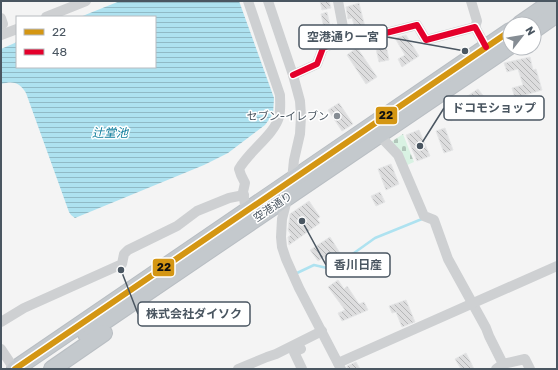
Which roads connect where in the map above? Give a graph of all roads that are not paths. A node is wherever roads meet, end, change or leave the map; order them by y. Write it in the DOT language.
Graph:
graph roads {
  1 [pos="86,1"];
  2 [pos="248,1"];
  3 [pos="268,1"];
  4 [pos="338,1"];
  5 [pos="470,1"];
  6 [pos="553,1"];
  7 [pos="48,16"];
  8 [pos="531,16"];
  9 [pos="555,18"];
  10 [pos="542,25"];
  11 [pos="476,27"];
  12 [pos="16,29"];
  13 [pos="1,35"];
  14 [pos="502,36"];
  15 [pos="346,43"];
  16 [pos="486,47"];
  17 [pos="502,51"];
  18 [pos="293,75"];
  19 [pos="379,135"];
  20 [pos="292,180"];
  21 [pos="244,195"];
  22 [pos="288,197"];
  23 [pos="250,216"];
  24 [pos="557,266"];
  25 [pos="472,304"];
  26 [pos="1,322"];
  27 [pos="90,325"];
  28 [pos="322,331"];
  29 [pos="1,349"];
  30 [pos="301,349"];
  31 [pos="339,366"];
  32 [pos="10,367"];
  33 [pos="499,367"];
  34 [pos="35,369"];
  35 [pos="52,369"];
  36 [pos="238,369"];
  37 [pos="302,369"];
  38 [pos="530,369"];
  1 -- 7 [label="street"];
  2 -- 21 [label="street"];
  3 -- 18 [label="street"];
  4 -- 15 [label="street"];
  5 -- 11 [label="street"];
  6 -- 8 [label="highway"];
  9 -- 10 [label="highway"];
  11 -- 15 [label="street"];
  11 -- 16 [label="street"];
  12 -- 13 [label="street"];
  14 -- 16 [label="highway, 空港通り"];
  15 -- 18 [label="street"];
  16 -- 20 [label="highway, 空港通り"];
  17 -- 19 [label="highway, 空港通り"];
  18 -- 20 [label="street"];
  19 -- 22 [label="highway, 空港通り"];
  19 -- 25 [label="street"];
  20 -- 22 [label="street"];
  20 -- 23 [label="highway, 空港通り"];
  21 -- 23 [label="street"];
  21 -- 26 [label="street"];
  22 -- 23 [label="highway, 空港通り"];
  22 -- 28 [label="street"];
  23 -- 27 [label="highway, 空港通り"];
  23 -- 32 [label="highway"];
  23 -- 35 [label="highway"];
  24 -- 25 [label="street"];
  25 -- 31 [label="street"];
  25 -- 33 [label="street"];
  27 -- 32 [label="highway, 空港通り"];
  27 -- 34 [label="highway, 空港通り"];
  28 -- 31 [label="street"];
  28 -- 36 [label="street"];
  29 -- 32 [label="street"];
  30 -- 37 [label="street"];
  33 -- 38 [label="street"];
}
